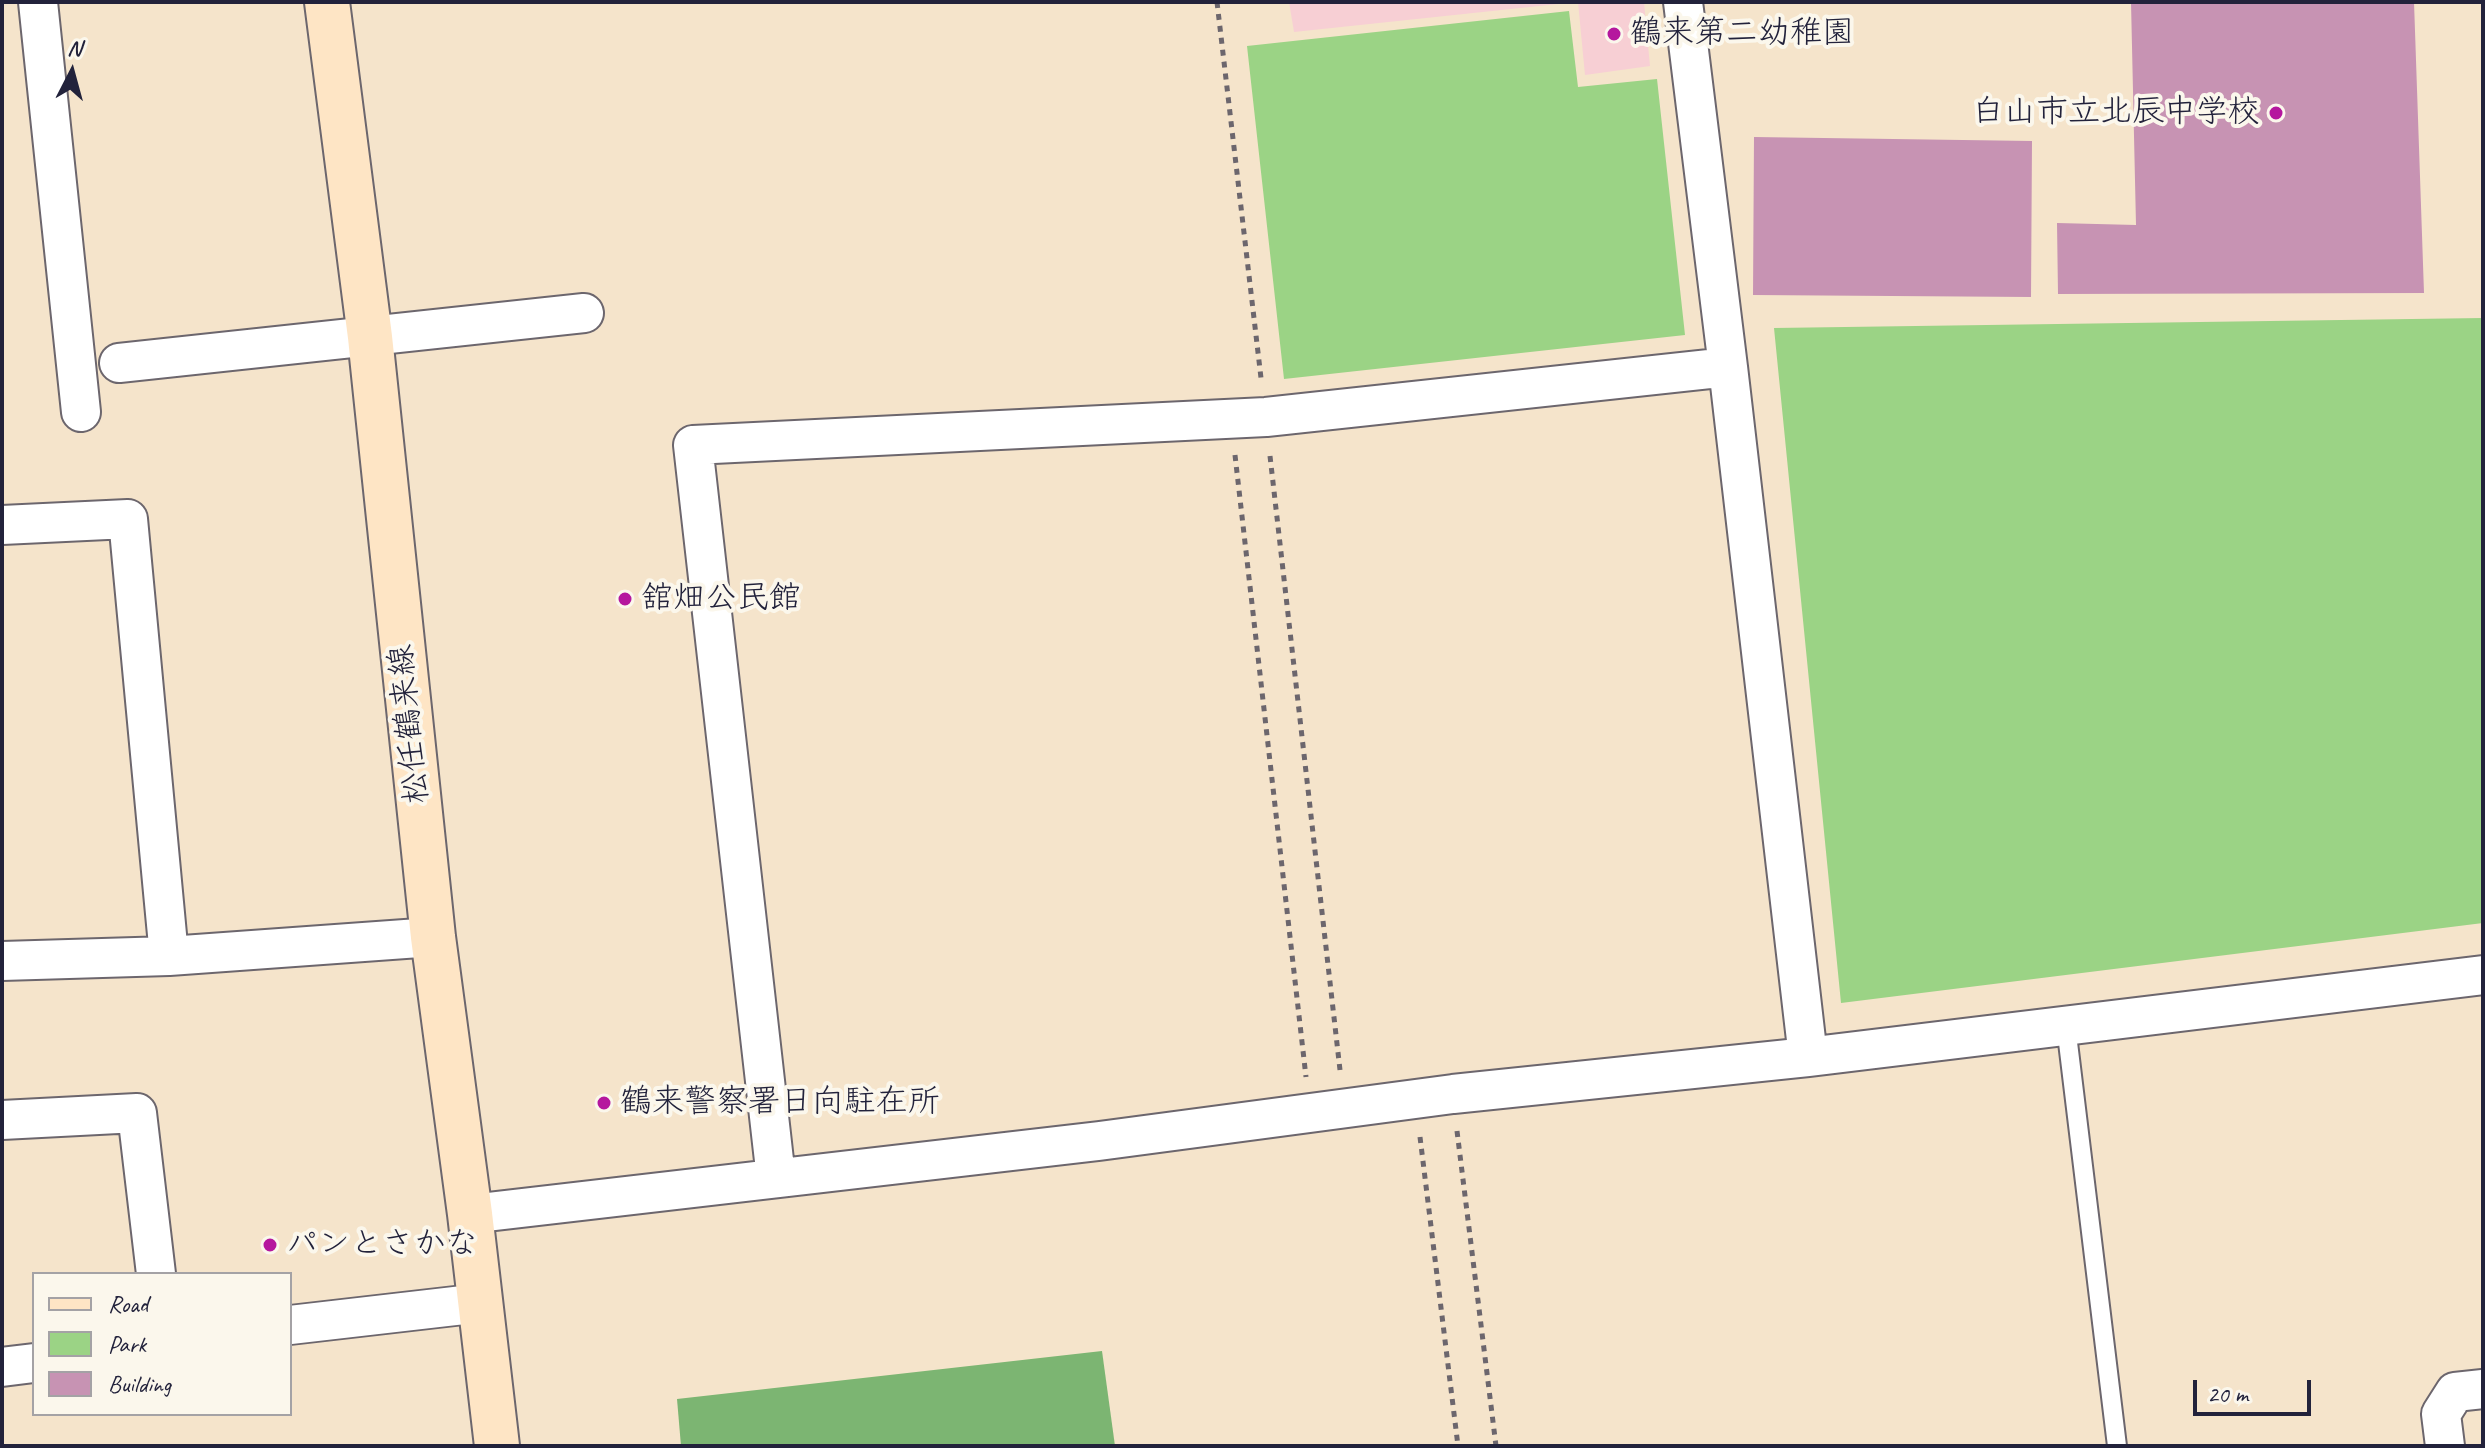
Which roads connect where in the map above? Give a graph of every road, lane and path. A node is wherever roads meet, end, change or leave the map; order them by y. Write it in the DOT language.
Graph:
graph roads {
  1 [pos="38,2"];
  2 [pos="327,2"];
  3 [pos="1217,2"];
  4 [pos="1683,2"];
  5 [pos="584,313"];
  6 [pos="370,337"];
  7 [pos="119,363"];
  8 [pos="1728,367"];
  9 [pos="81,412"];
  10 [pos="1248,418"];
  11 [pos="2,525"];
  12 [pos="433,937"];
  13 [pos="169,956"];
  14 [pos="2,961"];
  15 [pos="2483,975"];
  16 [pos="2066,1026"];
  17 [pos="1808,1057"];
  18 [pos="1453,1094"];
  19 [pos="1416,1100"];
  20 [pos="1328,1111"];
  21 [pos="2,1120"];
  22 [pos="776,1178"];
  23 [pos="470,1214"];
  24 [pos="156,1272"];
  25 [pos="481,1303"];
  26 [pos="292,1325"];
  27 [pos="32,1363"];
  28 [pos="2,1367"];
  29 [pos="2483,1389"];
  30 [pos="497,1446"];
  31 [pos="1458,1446"];
  32 [pos="1496,1446"];
  33 [pos="2117,1446"];
  34 [pos="2445,1446"];
  1 -- 9 [label="street"];
  2 -- 6 [label="main road, 松任鶴来線"];
  3 -- 10 [label="path"];
  4 -- 8 [label="street"];
  5 -- 6 [label="street"];
  6 -- 7 [label="street"];
  6 -- 12 [label="main road, 松任鶴来線"];
  8 -- 10 [label="street"];
  8 -- 17 [label="street"];
  10 -- 20 [label="path"];
  10 -- 20 [label="path"];
  10 -- 22 [label="street"];
  11 -- 13 [label="street"];
  12 -- 13 [label="street"];
  12 -- 23 [label="main road, 松任鶴来線"];
  13 -- 14 [label="street"];
  15 -- 16 [label="street"];
  16 -- 17 [label="street"];
  16 -- 33 [label="lane"];
  17 -- 18 [label="street"];
  18 -- 19 [label="street"];
  18 -- 32 [label="path"];
  19 -- 20 [label="street"];
  19 -- 31 [label="path"];
  20 -- 22 [label="street"];
  21 -- 24 [label="street"];
  22 -- 23 [label="street"];
  23 -- 25 [label="main road, 松任鶴来線"];
  25 -- 26 [label="street"];
  25 -- 30 [label="main road, 松任鶴来線"];
  27 -- 28 [label="street"];
  29 -- 34 [label="street"];
}
